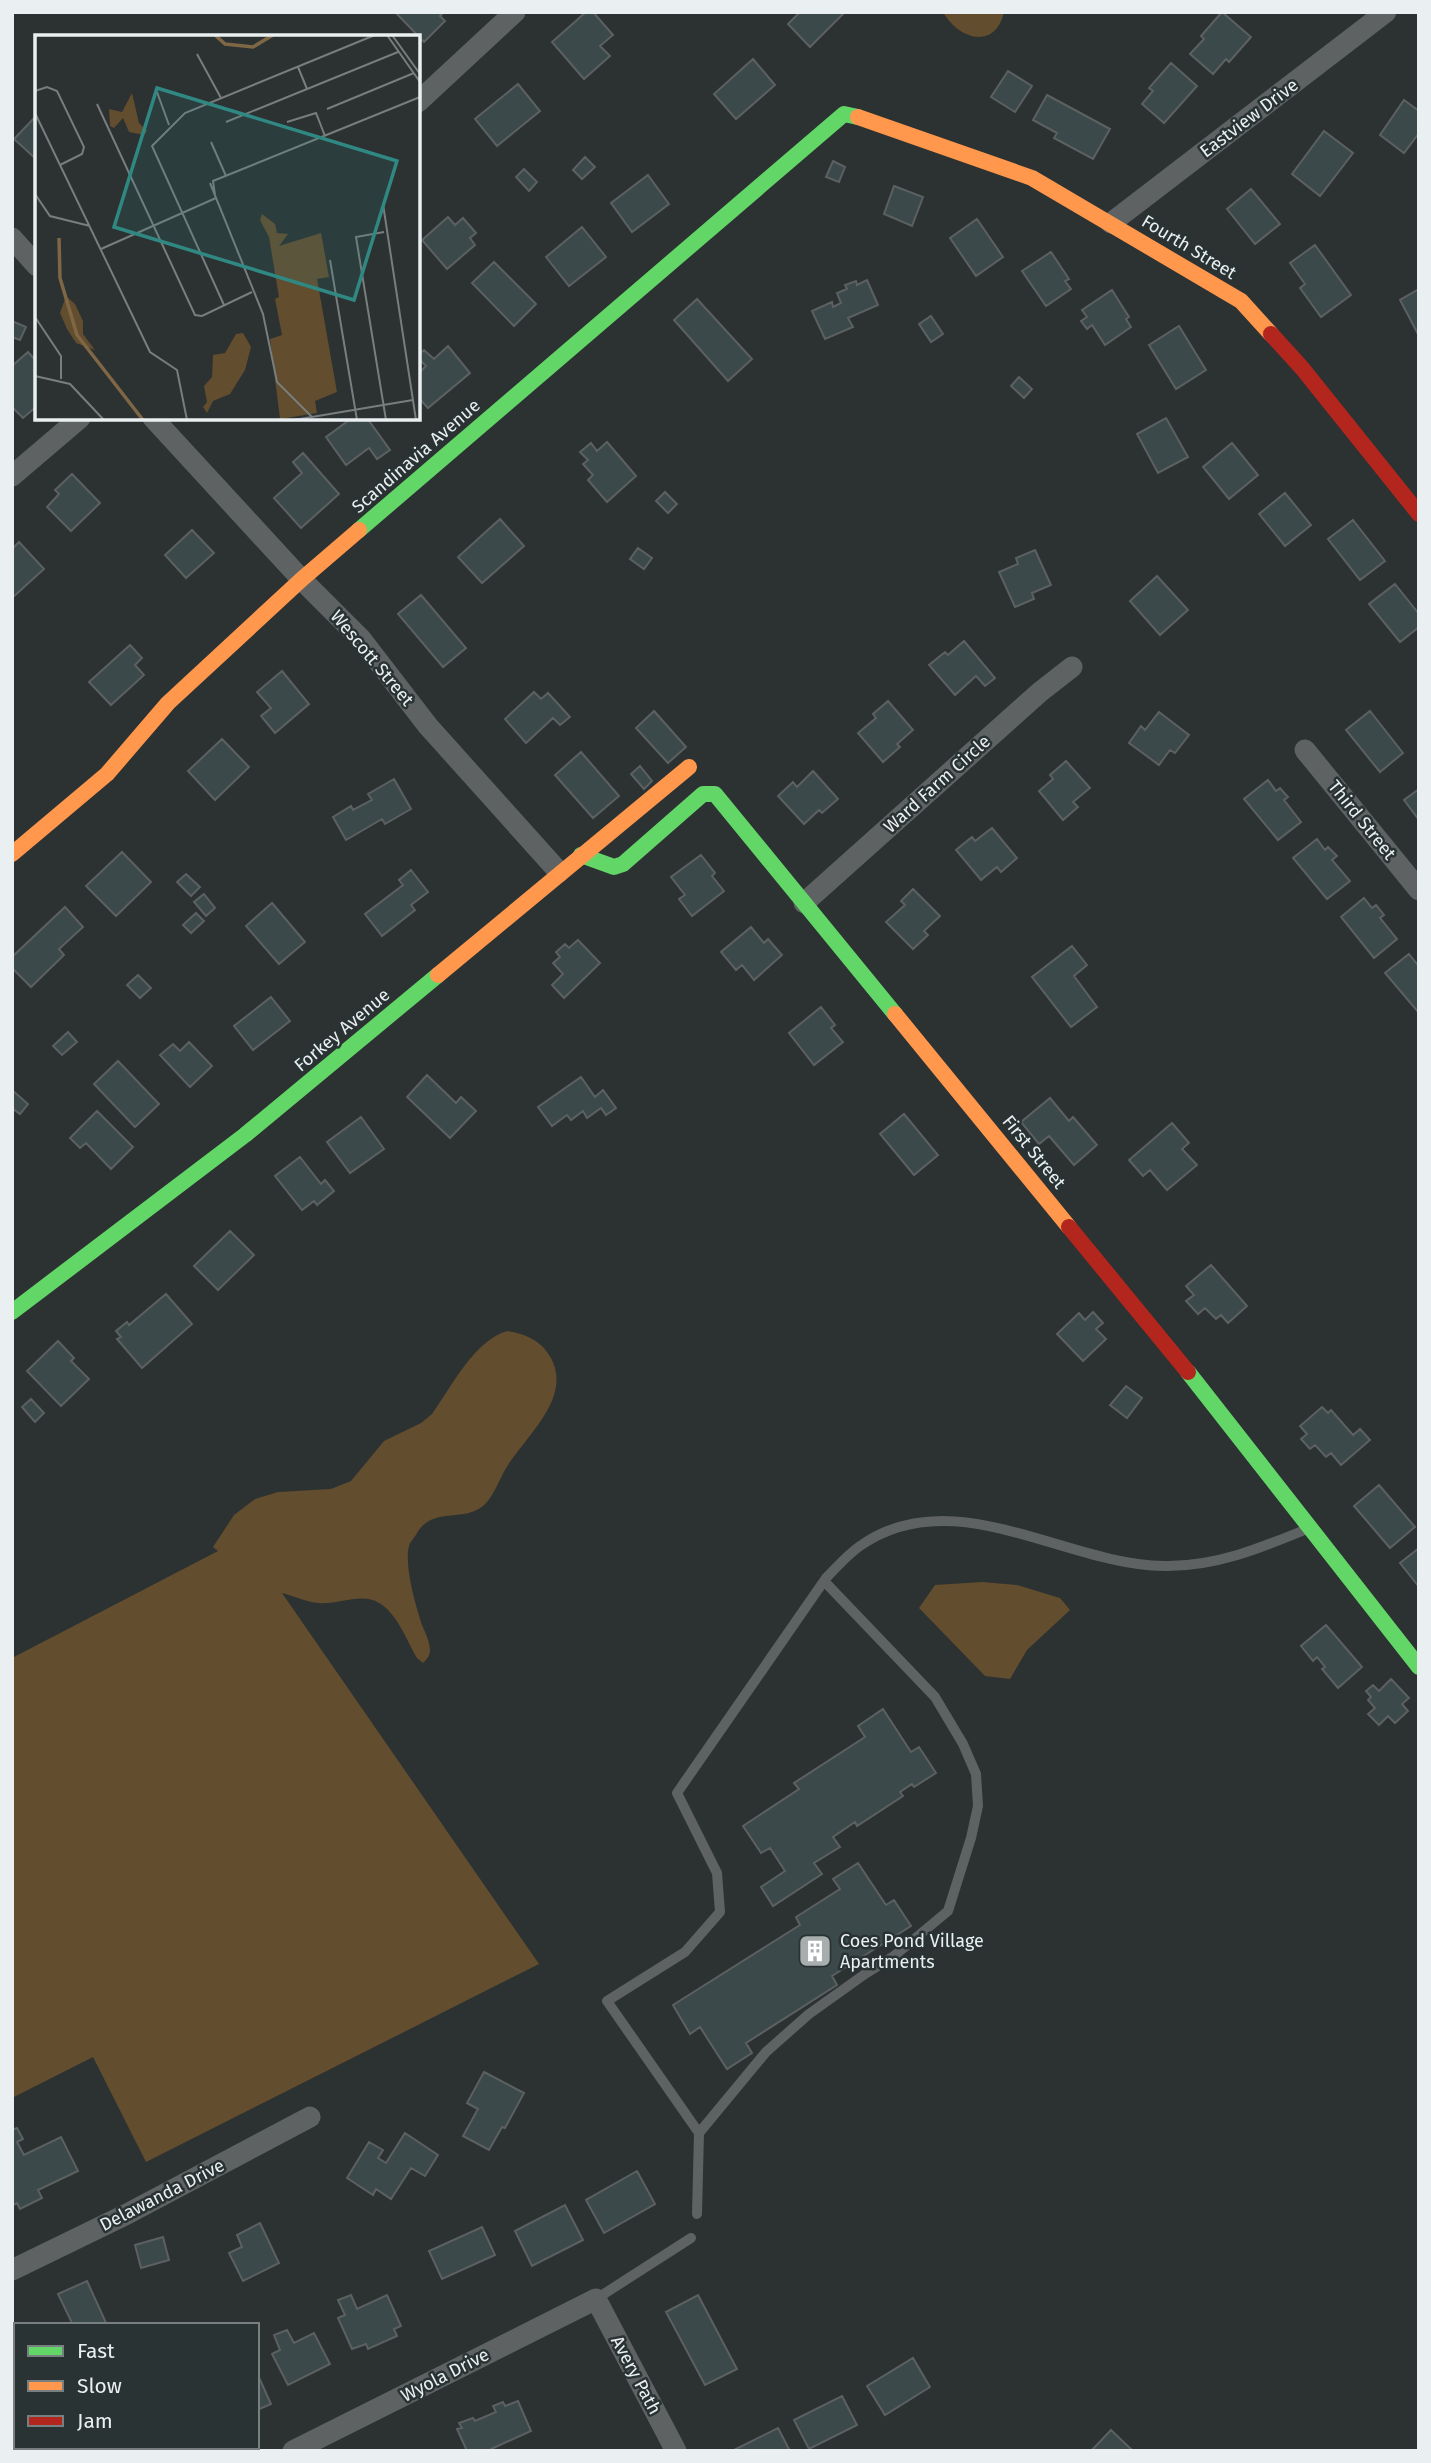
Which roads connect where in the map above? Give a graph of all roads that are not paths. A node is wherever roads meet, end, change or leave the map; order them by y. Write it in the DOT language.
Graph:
graph roads {
  1 [pos="515,12"];
  2 [pos="1386,12"];
  3 [pos="420,100"];
  4 [pos="863,118"];
  5 [pos="1111,223"];
  6 [pos="12,237"];
  7 [pos="35,264"];
  8 [pos="78,420"];
  9 [pos="155,420"];
  10 [pos="12,476"];
  11 [pos="1419,514"];
  12 [pos="302,579"];
  13 [pos="1072,667"];
  14 [pos="1305,750"];
  15 [pos="688,767"];
  16 [pos="12,855"];
  17 [pos="581,855"];
  18 [pos="559,872"];
  19 [pos="1419,890"];
  20 [pos="804,903"];
  21 [pos="12,1312"];
  22 [pos="1309,1528"];
  23 [pos="824,1581"];
  24 [pos="1419,1667"];
  25 [pos="310,2117"];
  26 [pos="699,2133"];
  27 [pos="697,2214"];
  28 [pos="691,2238"];
  29 [pos="12,2270"];
  30 [pos="596,2299"];
  31 [pos="293,2451"];
  32 [pos="676,2451"];
  1 -- 3 [label="street"];
  2 -- 5 [label="street, Eastview Drive"];
  4 -- 5 [label="street, Fourth Street"];
  4 -- 12 [label="street, Scandinavia Avenue"];
  5 -- 11 [label="street, Fourth Street"];
  6 -- 7 [label="street"];
  8 -- 10 [label="street"];
  9 -- 12 [label="street, Wescott Street"];
  12 -- 16 [label="street, Scandinavia Avenue"];
  12 -- 18 [label="street, Wescott Street"];
  13 -- 20 [label="street, Ward Farm Circle"];
  14 -- 19 [label="street, Third Street"];
  15 -- 17 [label="street, Forkey Avenue"];
  17 -- 18 [label="street, Forkey Avenue"];
  17 -- 20 [label="street, First Street"];
  18 -- 21 [label="street, Forkey Avenue"];
  20 -- 22 [label="street, First Street"];
  22 -- 23 [label="lane"];
  22 -- 24 [label="street, First Street"];
  23 -- 26 [label="lane"];
  23 -- 26 [label="lane"];
  25 -- 29 [label="street, Delawanda Drive"];
  26 -- 27 [label="lane"];
  28 -- 30 [label="lane"];
  30 -- 31 [label="street, Wyola Drive"];
  30 -- 32 [label="street, Avery Path"];
}
